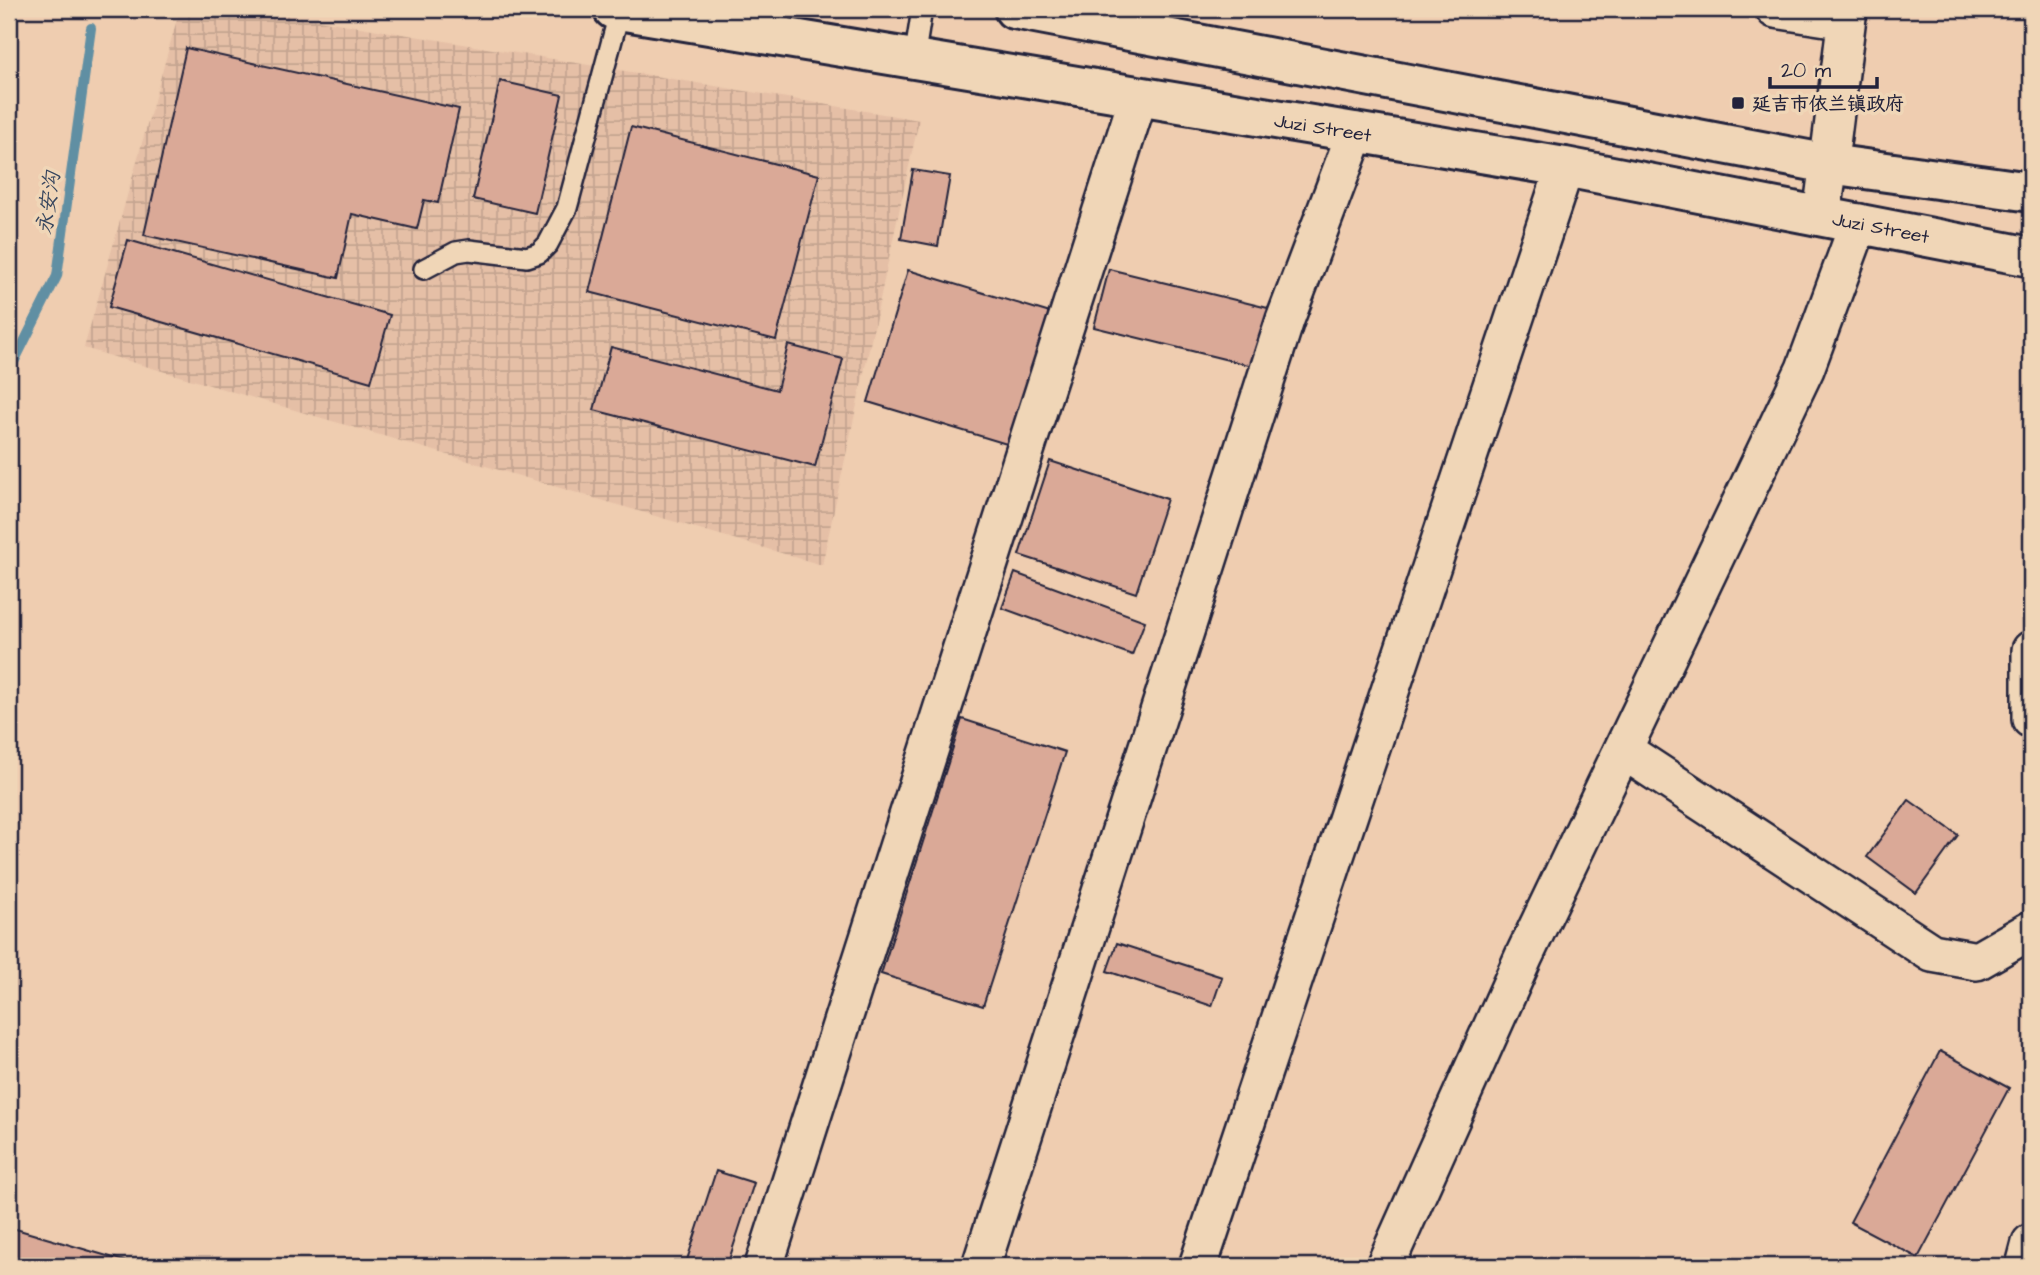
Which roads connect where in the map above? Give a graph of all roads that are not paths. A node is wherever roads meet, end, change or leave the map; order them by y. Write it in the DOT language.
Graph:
graph roads {
  1 [pos="617,9"];
  2 [pos="922,9"];
  3 [pos="1014,9"];
  4 [pos="1775,9"];
  5 [pos="1847,14"];
  6 [pos="914,60"];
  7 [pos="1138,98"];
  8 [pos="1356,132"];
  9 [pos="1829,164"];
  10 [pos="1565,167"];
  11 [pos="2031,192"];
  12 [pos="1822,216"];
  13 [pos="1860,223"];
  14 [pos="2031,257"];
  15 [pos="425,269"];
  16 [pos="2031,650"];
  17 [pos="2031,719"];
  18 [pos="1623,750"];
  19 [pos="2031,930"];
  20 [pos="2031,1243"];
  21 [pos="764,1266"];
  22 [pos="981,1266"];
  23 [pos="1198,1266"];
  24 [pos="1385,1266"];
  25 [pos="2025,1266"];
  1 -- 6 [label="main road, Juzi Street"];
  1 -- 15 [label="lane"];
  2 -- 6 [label="lane"];
  3 -- 9 [label="main road"];
  4 -- 5 [label="street"];
  5 -- 9 [label="street"];
  6 -- 7 [label="main road, Juzi Street"];
  7 -- 8 [label="main road, Juzi Street"];
  7 -- 21 [label="street"];
  8 -- 10 [label="main road, Juzi Street"];
  8 -- 22 [label="street"];
  9 -- 11 [label="main road"];
  9 -- 12 [label="street"];
  10 -- 12 [label="main road, Juzi Street"];
  10 -- 23 [label="street"];
  12 -- 13 [label="main road, Juzi Street"];
  13 -- 14 [label="main road, Juzi Street"];
  13 -- 18 [label="street"];
  16 -- 17 [label="street"];
  18 -- 19 [label="street"];
  18 -- 24 [label="street"];
  20 -- 25 [label="street"];
}
